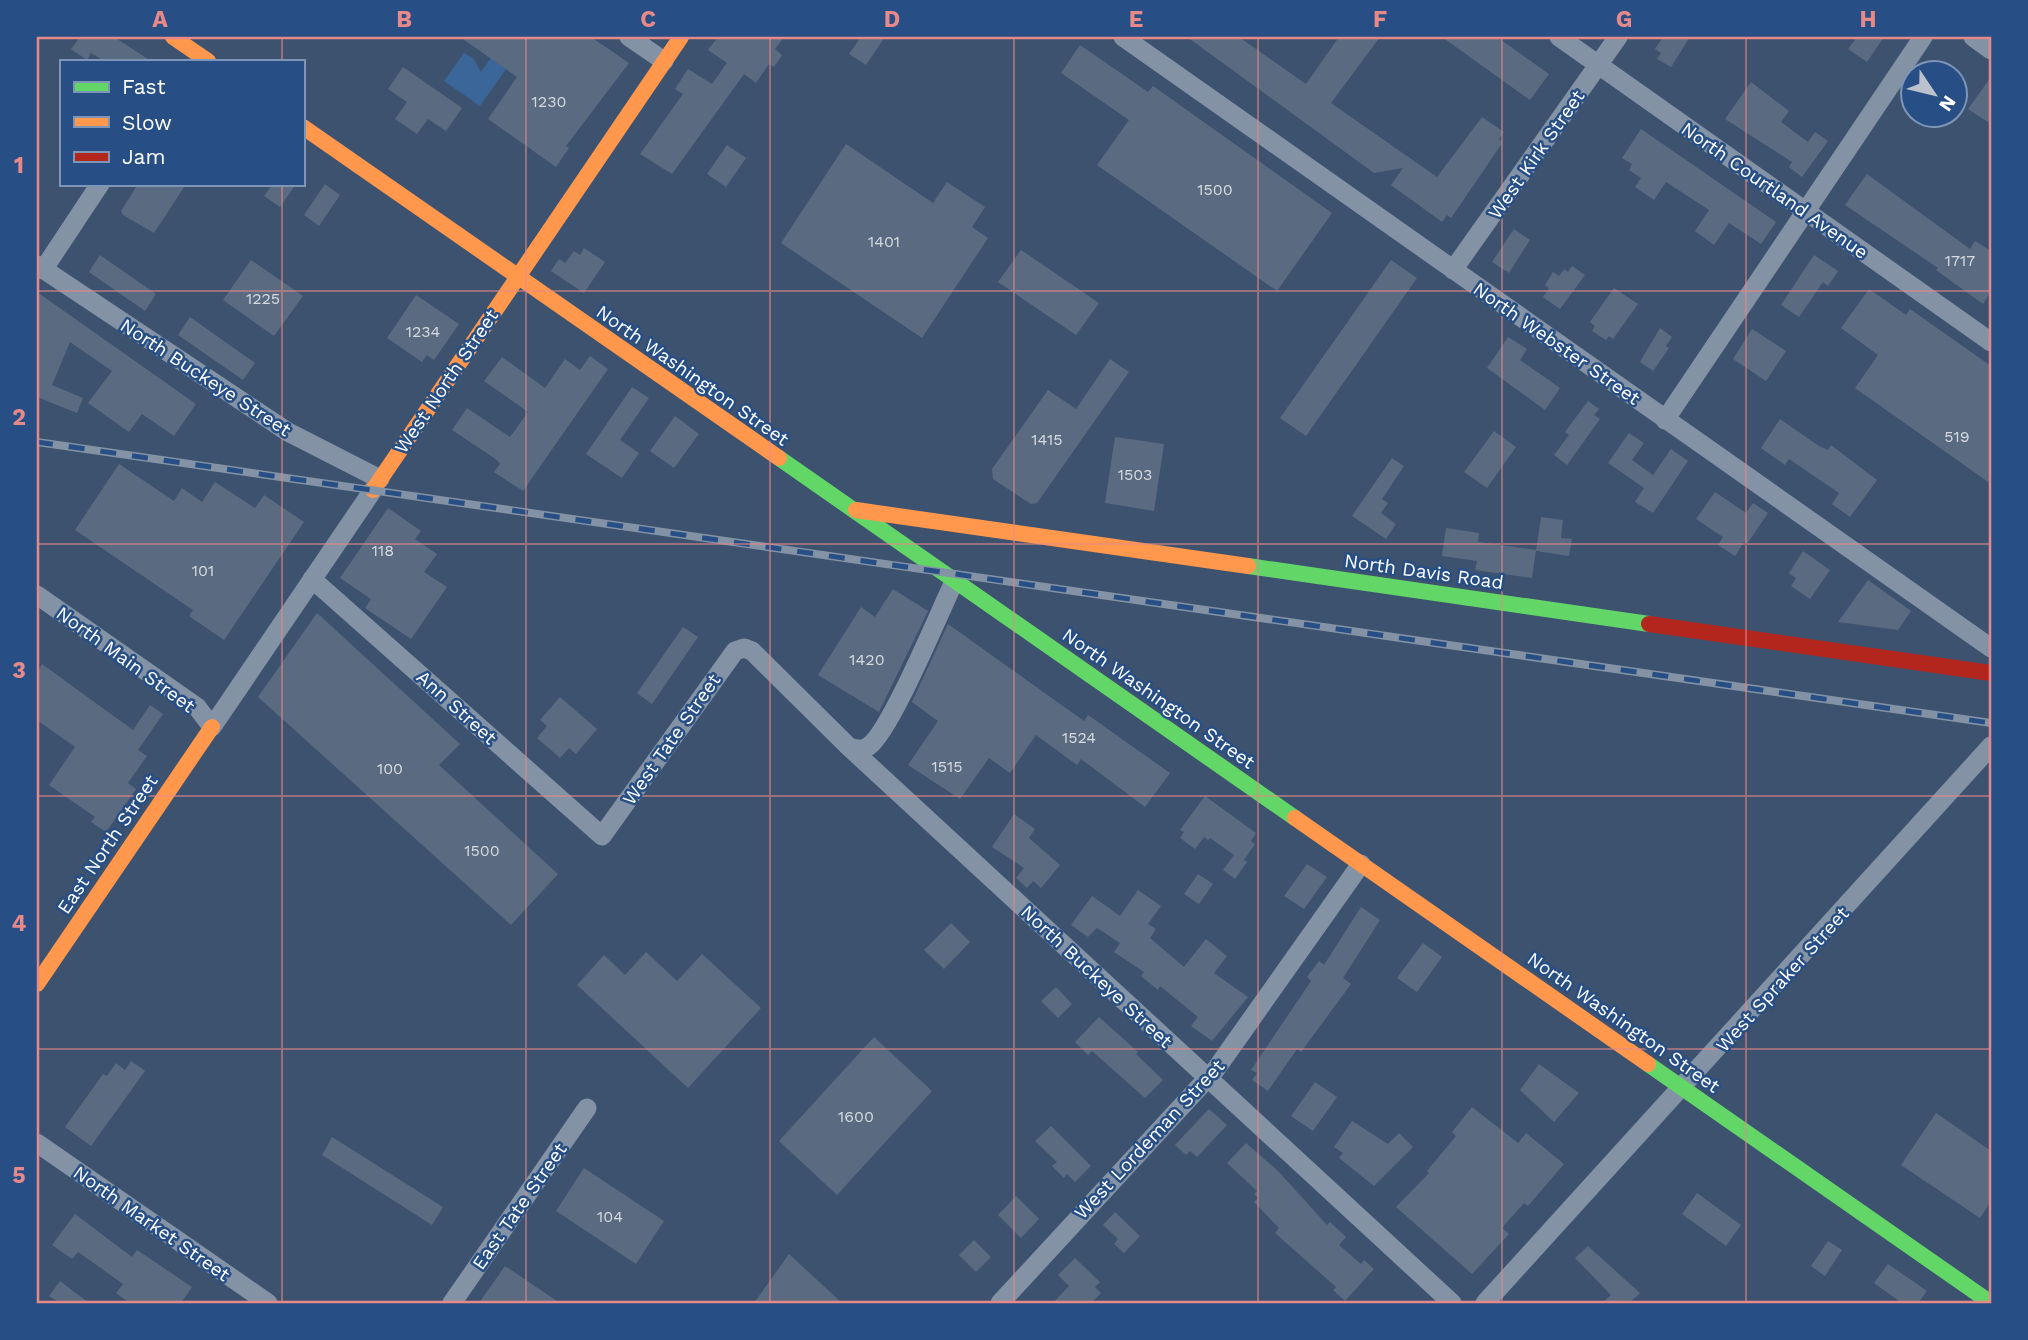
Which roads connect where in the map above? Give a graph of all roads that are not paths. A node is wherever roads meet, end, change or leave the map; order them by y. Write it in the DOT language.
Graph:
graph roads {
  1 [pos="629,37"];
  2 [pos="681,37"];
  3 [pos="1123,37"];
  4 [pos="1559,37"];
  5 [pos="1618,37"];
  6 [pos="1923,37"];
  7 [pos="1973,37"];
  8 [pos="181,49"];
  9 [pos="1991,50"];
  10 [pos="206,60"];
  11 [pos="664,61"];
  12 [pos="1598,65"];
  13 [pos="304,128"];
  14 [pos="99,186"];
  15 [pos="1807,213"];
  16 [pos="40,267"];
  17 [pos="1453,270"];
  18 [pos="517,277"];
  19 [pos="1991,342"];
  20 [pos="1665,419"];
  21 [pos="377,484"];
  22 [pos="851,509"];
  23 [pos="312,579"];
  24 [pos="954,582"];
  25 [pos="37,595"];
  26 [pos="744,648"];
  27 [pos="1991,648"];
  28 [pos="1991,673"];
  29 [pos="212,727"];
  30 [pos="849,747"];
  31 [pos="1991,747"];
  32 [pos="602,836"];
  33 [pos="1361,864"];
  34 [pos="37,984"];
  35 [pos="1206,1078"];
  36 [pos="1683,1088"];
  37 [pos="587,1108"];
  38 [pos="37,1143"];
  39 [pos="1990,1302"];
  40 [pos="268,1303"];
  41 [pos="452,1303"];
  42 [pos="1000,1303"];
  43 [pos="1452,1303"];
  44 [pos="1485,1303"];
  1 -- 11 [label="street"];
  2 -- 11 [label="main road, West North Street"];
  3 -- 17 [label="street, North Webster Street"];
  4 -- 12 [label="street, North Courtland Avenue"];
  5 -- 12 [label="street, West Kirk Street"];
  6 -- 15 [label="street"];
  7 -- 9 [label="street"];
  8 -- 10 [label="main road"];
  11 -- 18 [label="main road, West North Street"];
  12 -- 15 [label="street, North Courtland Avenue"];
  12 -- 17 [label="street, West Kirk Street"];
  13 -- 18 [label="main road, North Washington Street"];
  14 -- 16 [label="street"];
  15 -- 19 [label="street, North Courtland Avenue"];
  15 -- 20 [label="street"];
  16 -- 21 [label="street, North Buckeye Street"];
  17 -- 20 [label="street, North Webster Street"];
  18 -- 21 [label="main road, West North Street"];
  18 -- 22 [label="main road, North Washington Street"];
  20 -- 27 [label="street, North Webster Street"];
  21 -- 23 [label="street, West North Street"];
  22 -- 24 [label="main road, North Washington Street"];
  22 -- 28 [label="main road, North Davis Road"];
  23 -- 29 [label="street, West North Street"];
  23 -- 32 [label="street, Ann Street"];
  24 -- 30 [label="street"];
  24 -- 33 [label="main road, North Washington Street"];
  25 -- 29 [label="street, North Main Street"];
  26 -- 30 [label="street, North Buckeye Street"];
  26 -- 32 [label="street, West Tate Street"];
  29 -- 34 [label="main road, East North Street"];
  30 -- 35 [label="street, North Buckeye Street"];
  31 -- 36 [label="street, West Spraker Street"];
  33 -- 35 [label="street, West Lordeman Street"];
  33 -- 36 [label="main road, North Washington Street"];
  35 -- 42 [label="street, West Lordeman Street"];
  35 -- 43 [label="street, North Buckeye Street"];
  36 -- 39 [label="main road, North Washington Street"];
  36 -- 44 [label="street, West Spraker Street"];
  37 -- 41 [label="street, East Tate Street"];
  38 -- 40 [label="street, North Market Street"];
}
